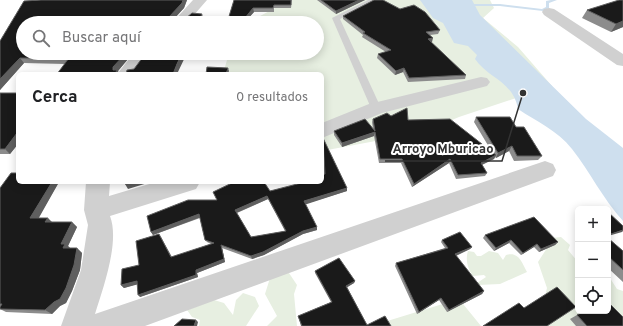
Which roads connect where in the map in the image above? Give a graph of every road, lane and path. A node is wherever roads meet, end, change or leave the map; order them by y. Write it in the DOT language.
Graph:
graph roads {
  1 [pos="200,0"];
  2 [pos="374,0"];
  3 [pos="549,12"];
  4 [pos="185,16"];
  5 [pos="137,60"];
  6 [pos="623,61"];
  7 [pos="128,72"];
  8 [pos="481,82"];
  9 [pos="376,108"];
  10 [pos="324,130"];
  11 [pos="545,170"];
  12 [pos="98,184"];
  13 [pos="181,184"];
  14 [pos="96,210"];
  15 [pos="76,326"];
  16 [pos="103,326"];
  1 -- 4 [label="street"];
  2 -- 9 [label="lane"];
  3 -- 6 [label="street"];
  5 -- 7 [label="street"];
  8 -- 9 [label="street"];
  9 -- 10 [label="street"];
  11 -- 16 [label="street"];
  12 -- 14 [label="street"];
  13 -- 14 [label="street"];
  14 -- 15 [label="street"];
}
